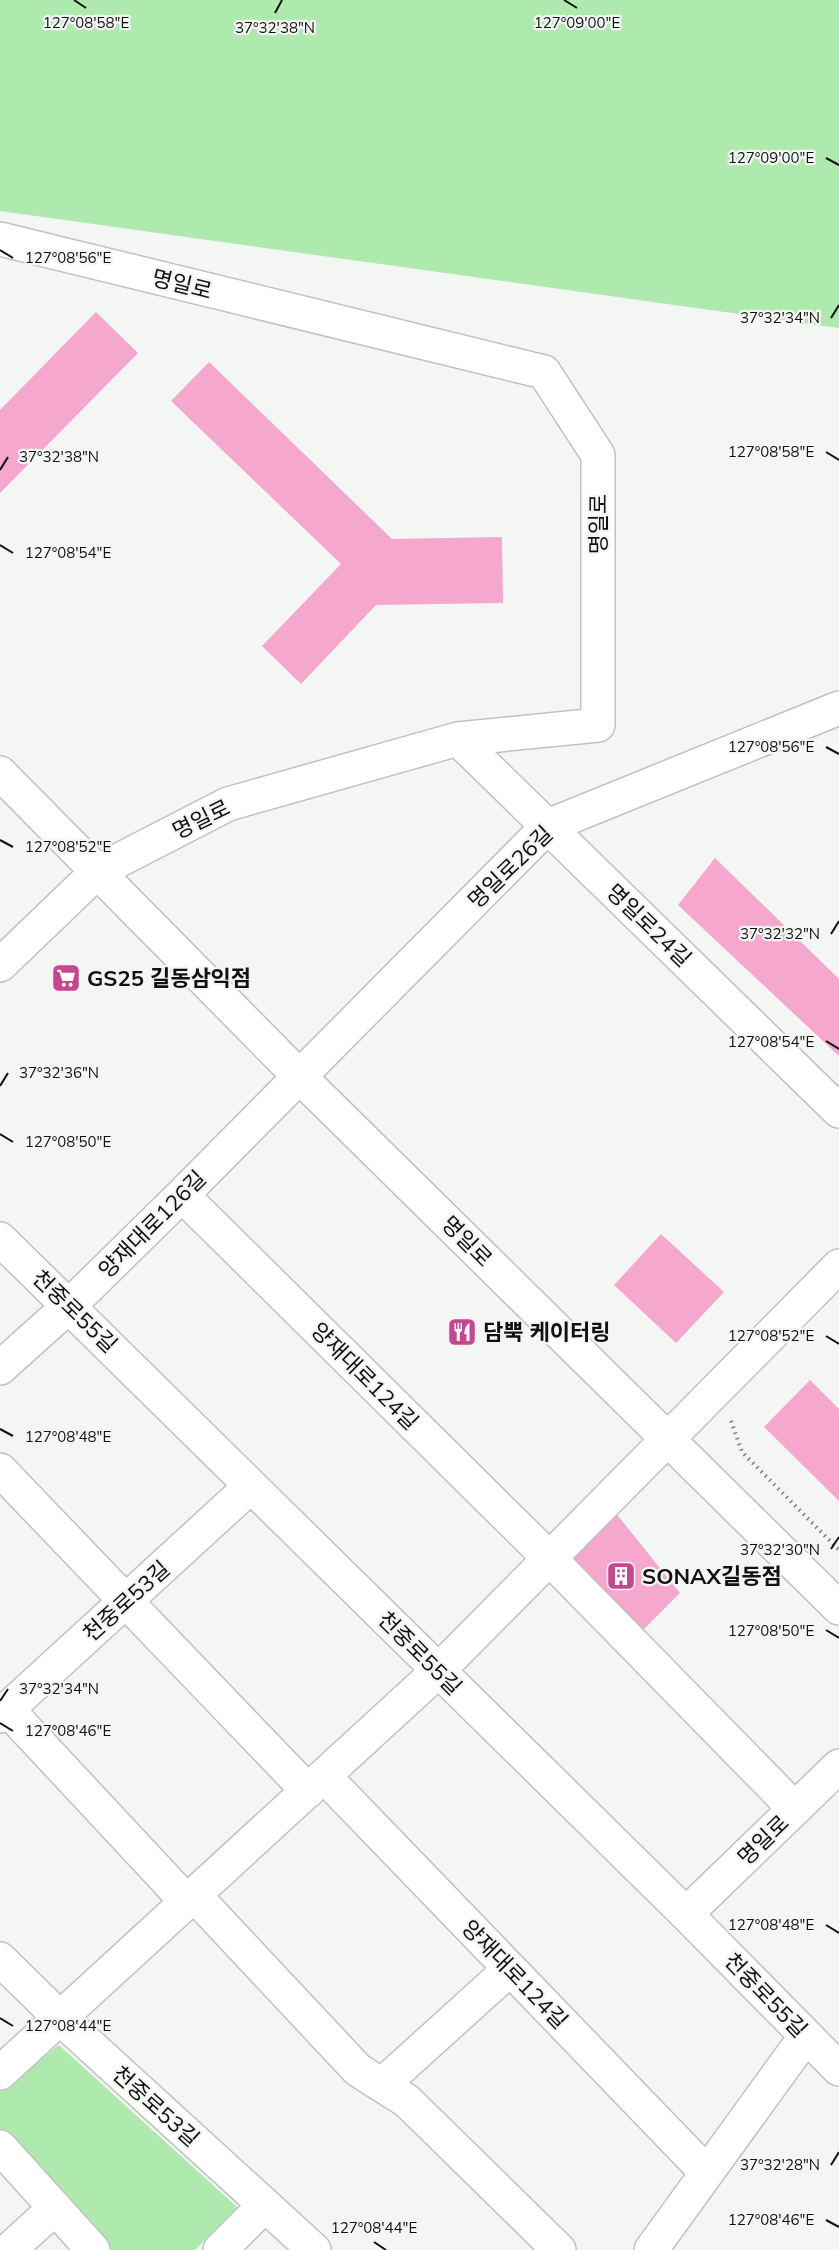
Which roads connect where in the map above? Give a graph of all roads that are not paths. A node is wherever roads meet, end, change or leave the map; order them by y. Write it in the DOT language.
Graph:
graph roads {
  1 [pos="0,239"];
  2 [pos="839,708"];
  3 [pos="458,739"];
  4 [pos="0,773"];
  5 [pos="548,826"];
  6 [pos="98,871"];
  7 [pos="0,965"];
  8 [pos="300,1077"];
  9 [pos="839,1111"];
  10 [pos="182,1195"];
  11 [pos="0,1239"];
  12 [pos="839,1266"];
  13 [pos="70,1305"];
  14 [pos="0,1368"];
  15 [pos="667,1438"];
  16 [pos="0,1470"];
  17 [pos="251,1486"];
  18 [pos="549,1558"];
  19 [pos="125,1601"];
  20 [pos="839,1608"];
  21 [pos="438,1671"];
  22 [pos="4,1712"];
  23 [pos="839,1766"];
  24 [pos="316,1783"];
  25 [pos="795,1809"];
  26 [pos="191,1899"];
  27 [pos="686,1914"];
  28 [pos="0,1959"];
  29 [pos="510,1969"];
  30 [pos="60,2018"];
  31 [pos="806,2036"];
  32 [pos="839,2068"];
  33 [pos="0,2073"];
  34 [pos="383,2084"];
  35 [pos="0,2147"];
  36 [pos="707,2173"];
  37 [pos="265,2205"];
  38 [pos="55,2208"];
  39 [pos="9,2250"];
  40 [pos="93,2250"];
  41 [pos="220,2250"];
  42 [pos="314,2250"];
  43 [pos="559,2250"];
  44 [pos="651,2250"];
  1 -- 3 [label="street, 명일로"];
  2 -- 5 [label="street, 명일로26길"];
  3 -- 5 [label="street, 명일로24길"];
  3 -- 6 [label="street, 명일로"];
  4 -- 6 [label="street, 명일로"];
  5 -- 8 [label="street, 명일로26길"];
  5 -- 9 [label="street, 명일로24길"];
  6 -- 7 [label="street"];
  6 -- 8 [label="street, 명일로"];
  8 -- 10 [label="street, 양재대로126길"];
  8 -- 15 [label="street, 명일로"];
  10 -- 13 [label="street, 양재대로126길"];
  10 -- 18 [label="street, 양재대로124길"];
  11 -- 13 [label="street, 천중로55길"];
  12 -- 15 [label="street"];
  13 -- 14 [label="street, 양재대로126길"];
  13 -- 17 [label="street, 천중로55길"];
  15 -- 18 [label="street"];
  15 -- 20 [label="street, 명일로"];
  16 -- 19 [label="street, 양재대로124길"];
  17 -- 19 [label="street, 천중로53길"];
  17 -- 21 [label="street, 천중로55길"];
  18 -- 21 [label="street"];
  18 -- 25 [label="street, 양재대로124길"];
  19 -- 22 [label="street, 천중로53길"];
  19 -- 24 [label="street, 양재대로124길"];
  21 -- 24 [label="street"];
  21 -- 27 [label="street, 천중로55길"];
  22 -- 26 [label="street"];
  23 -- 25 [label="street, 명일로"];
  24 -- 26 [label="street"];
  24 -- 29 [label="street, 양재대로124길"];
  25 -- 27 [label="street, 명일로"];
  26 -- 30 [label="street"];
  26 -- 34 [label="street"];
  27 -- 31 [label="street, 천중로55길"];
  28 -- 30 [label="street, 천중로53길"];
  29 -- 34 [label="street"];
  29 -- 36 [label="street, 양재대로124길"];
  30 -- 33 [label="street"];
  30 -- 37 [label="street, 천중로53길"];
  31 -- 32 [label="street, 천중로55길"];
  31 -- 36 [label="street"];
  34 -- 43 [label="street"];
  35 -- 38 [label="street"];
  36 -- 44 [label="street"];
  37 -- 41 [label="street"];
  37 -- 42 [label="street, 천중로53길"];
  38 -- 39 [label="street"];
  38 -- 40 [label="street"];
}
